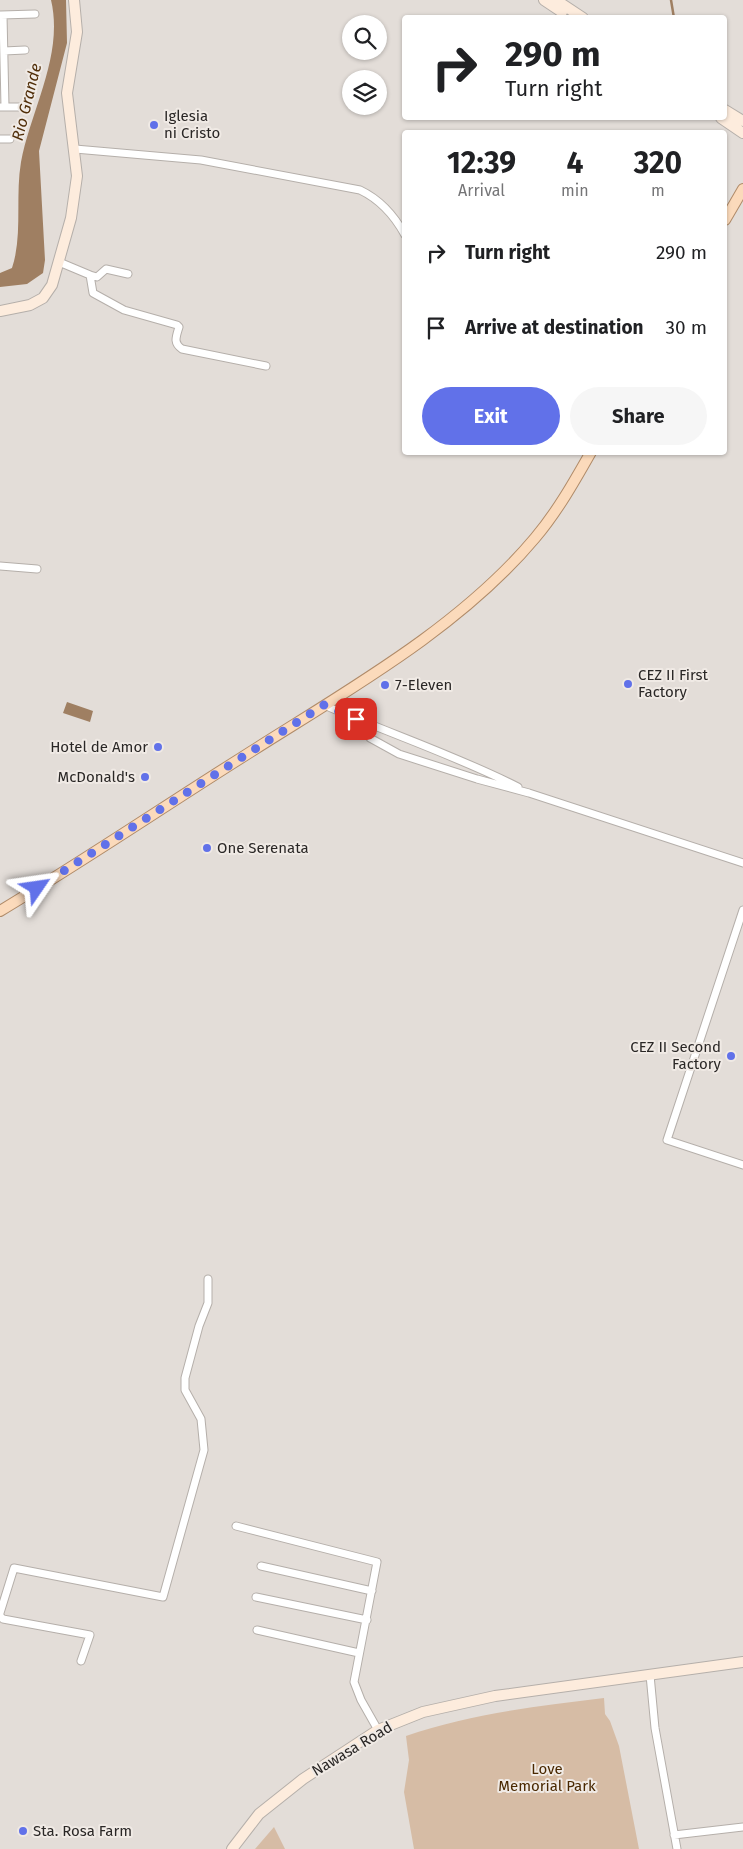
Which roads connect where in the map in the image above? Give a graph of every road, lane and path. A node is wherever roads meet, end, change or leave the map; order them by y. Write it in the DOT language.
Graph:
graph roads {
  1 [pos="74,0"];
  2 [pos="544,0"];
  3 [pos="556,0"];
  4 [pos="35,14"];
  5 [pos="2,15"];
  6 [pos="566,15"];
  7 [pos="578,15"];
  8 [pos="25,50"];
  9 [pos="4,51"];
  10 [pos="2,107"];
  11 [pos="19,107"];
  12 [pos="727,111"];
  13 [pos="724,120"];
  14 [pos="743,121"];
  15 [pos="743,133"];
  16 [pos="0,139"];
  17 [pos="10,139"];
  18 [pos="75,149"];
  19 [pos="743,189"];
  20 [pos="727,217"];
  21 [pos="402,231"];
  22 [pos="59,262"];
  23 [pos="90,274"];
  24 [pos="128,274"];
  25 [pos="0,311"];
  26 [pos="266,366"];
  27 [pos="589,455"];
  28 [pos="0,566"];
  29 [pos="37,569"];
  30 [pos="324,705"];
  31 [pos="356,719"];
  32 [pos="529,793"];
  33 [pos="743,863"];
  34 [pos="743,910"];
  35 [pos="0,911"];
  36 [pos="743,1164"];
  37 [pos="208,1279"];
  38 [pos="236,1526"];
  39 [pos="262,1566"];
  40 [pos="372,1591"];
  41 [pos="256,1597"];
  42 [pos="1,1603"];
  43 [pos="0,1614"];
  44 [pos="367,1620"];
  45 [pos="257,1630"];
  46 [pos="359,1653"];
  47 [pos="81,1661"];
  48 [pos="743,1662"];
  49 [pos="650,1675"];
  50 [pos="378,1730"];
  51 [pos="743,1827"];
  52 [pos="674,1836"];
  53 [pos="232,1849"];
  54 [pos="677,1849"];
  1 -- 18 [label="street"];
  2 -- 6 [label="street"];
  3 -- 7 [label="street"];
  4 -- 5 [label="street"];
  5 -- 9 [label="street"];
  8 -- 9 [label="street"];
  9 -- 10 [label="street"];
  10 -- 11 [label="street"];
  12 -- 14 [label="street"];
  13 -- 15 [label="street"];
  16 -- 17 [label="street"];
  18 -- 21 [label="street"];
  18 -- 22 [label="street"];
  19 -- 20 [label="main road"];
  22 -- 23 [label="street"];
  22 -- 25 [label="street"];
  23 -- 24 [label="street"];
  23 -- 26 [label="street"];
  27 -- 30 [label="main road"];
  28 -- 29 [label="street"];
  30 -- 31 [label="street"];
  30 -- 35 [label="main road"];
  31 -- 32 [label="street"];
  31 -- 32 [label="street"];
  32 -- 33 [label="street"];
  34 -- 36 [label="street"];
  37 -- 42 [label="street"];
  38 -- 40 [label="street"];
  39 -- 40 [label="street"];
  40 -- 44 [label="street"];
  41 -- 44 [label="street"];
  42 -- 43 [label="street"];
  43 -- 47 [label="street"];
  44 -- 46 [label="street"];
  45 -- 46 [label="street"];
  46 -- 50 [label="street"];
  48 -- 49 [label="street"];
  49 -- 50 [label="street, Nawasa Road"];
  49 -- 52 [label="street"];
  50 -- 53 [label="street, Nawasa Road"];
  51 -- 52 [label="street"];
  52 -- 54 [label="street"];
}
